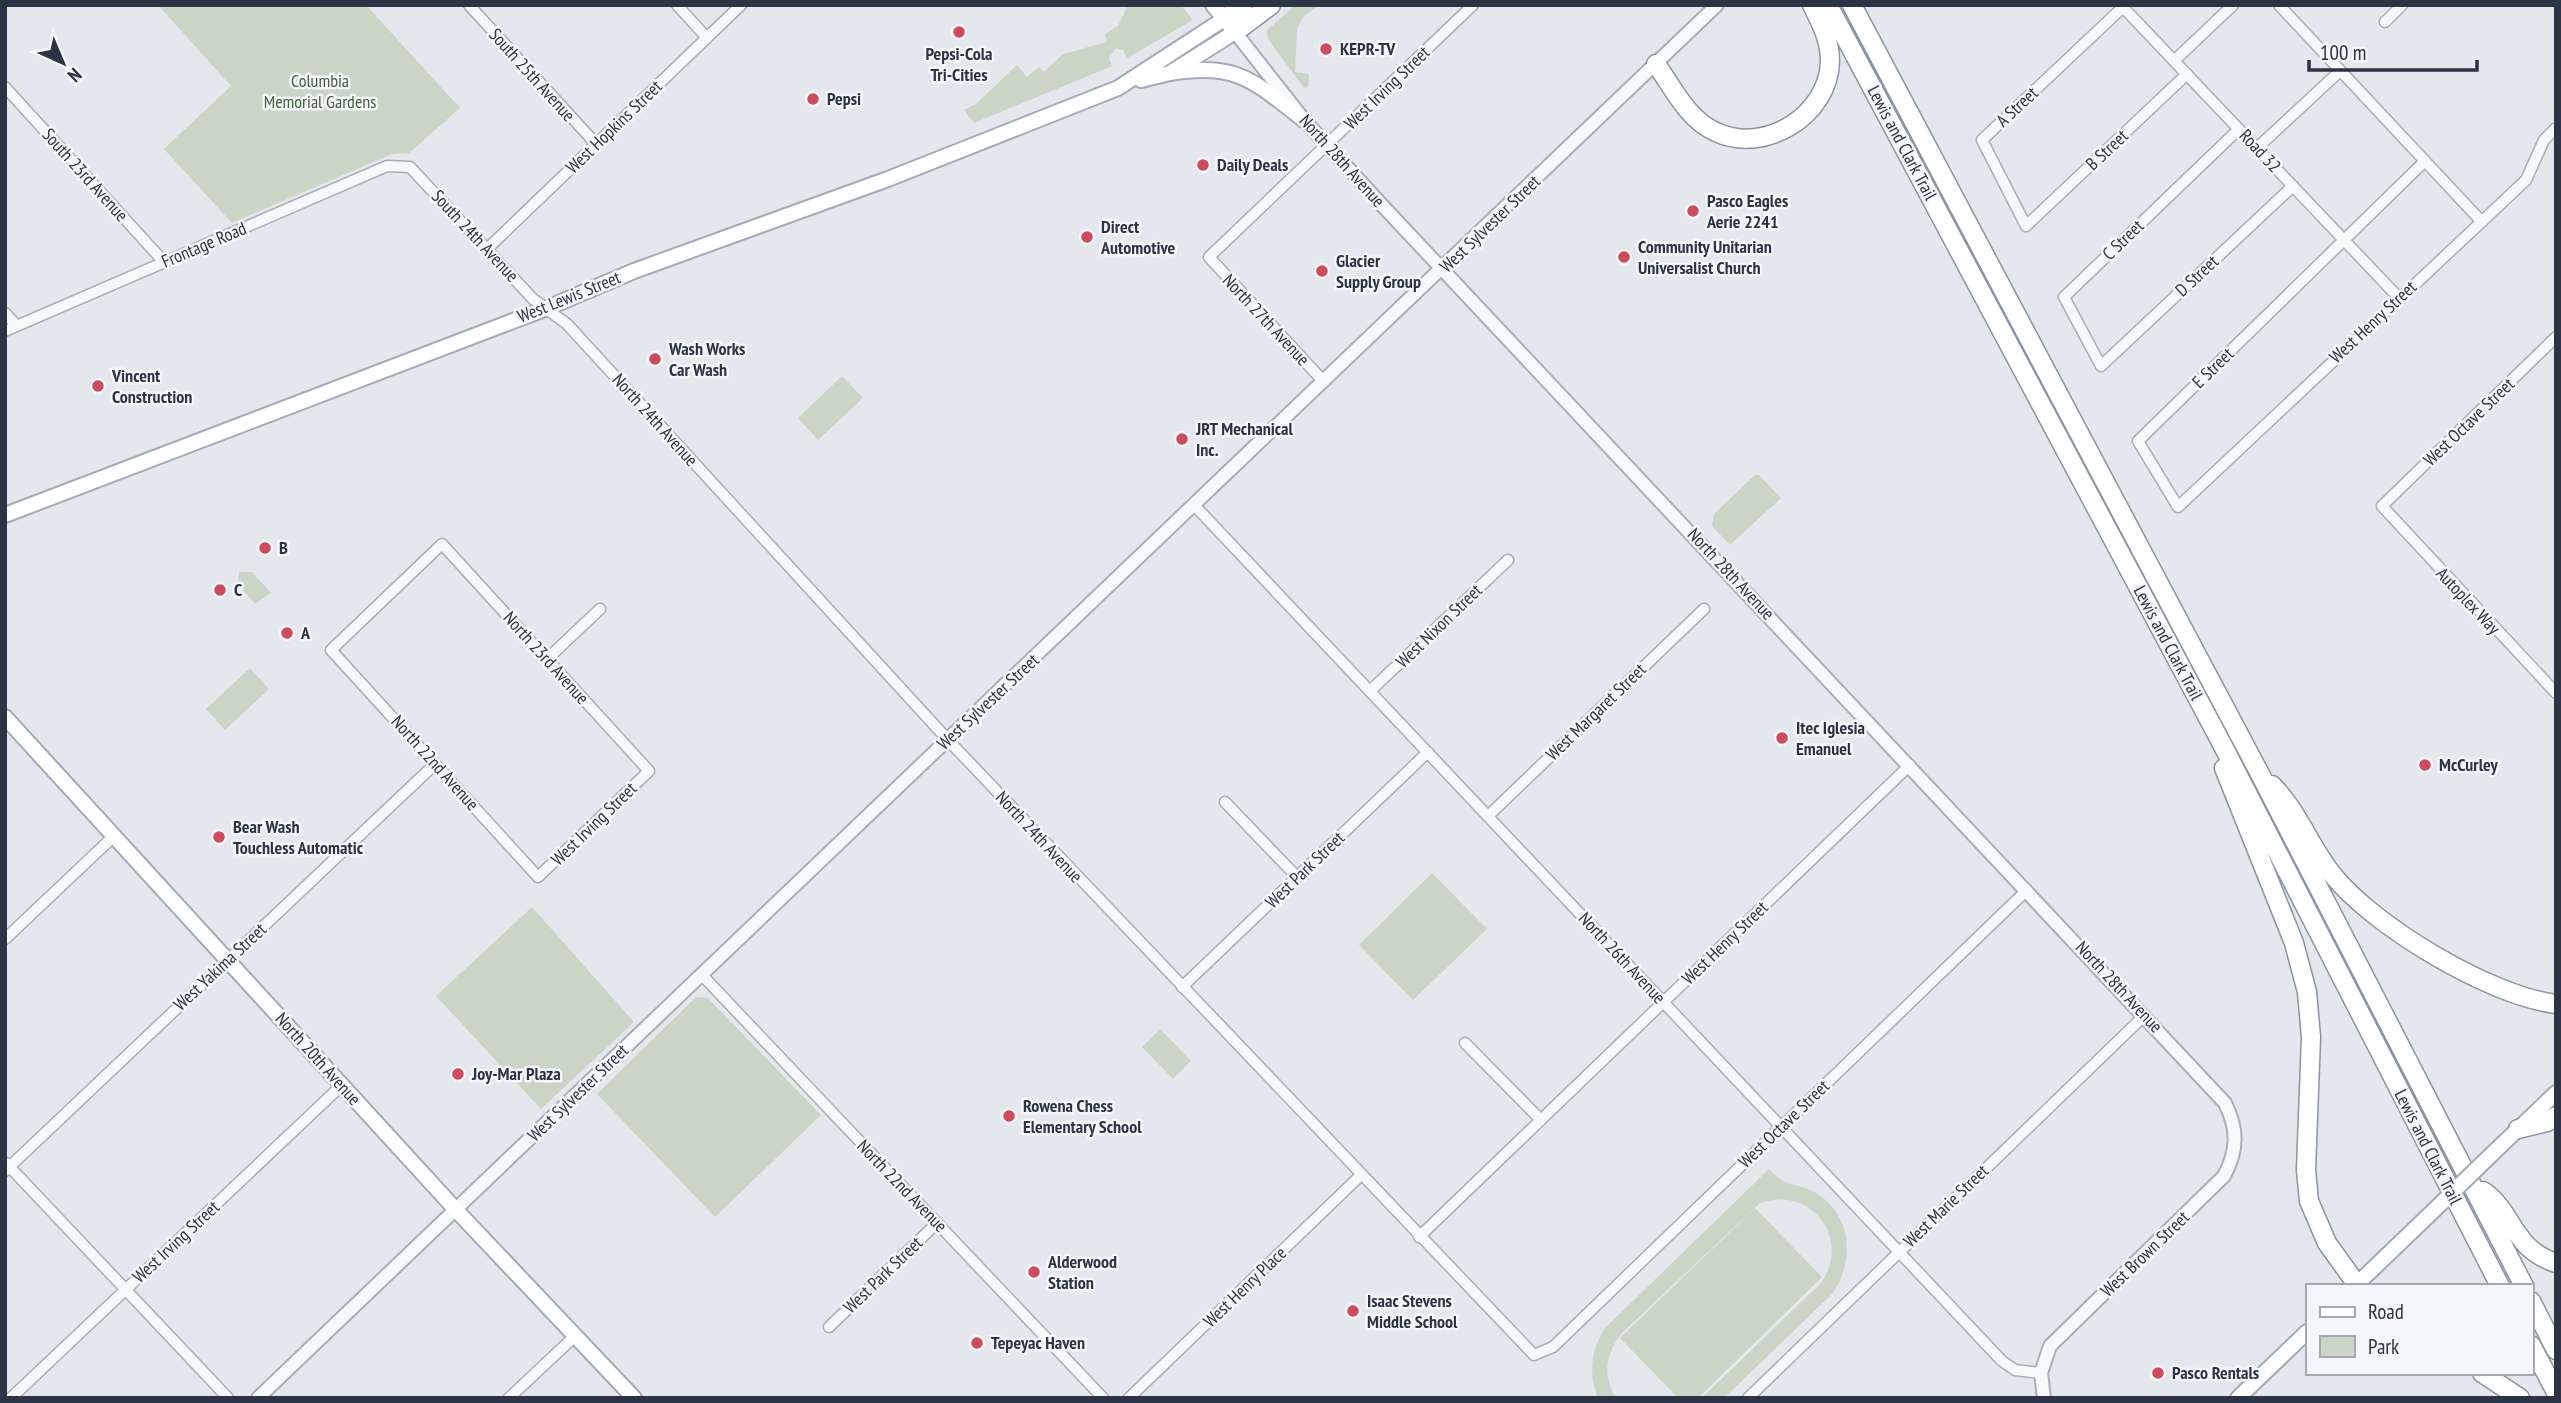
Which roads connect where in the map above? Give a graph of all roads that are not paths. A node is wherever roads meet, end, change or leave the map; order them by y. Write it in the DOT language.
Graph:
graph roads {
  1 [pos="469,5"];
  2 [pos="677,5"];
  3 [pos="741,5"];
  4 [pos="1243,5"];
  5 [pos="1271,5"];
  6 [pos="1473,5"];
  7 [pos="1717,5"];
  8 [pos="1812,5"];
  9 [pos="1828,5"];
  10 [pos="1852,5"];
  11 [pos="2233,5"];
  12 [pos="2279,5"];
  13 [pos="2402,5"];
  14 [pos="2122,6"];
  15 [pos="1224,19"];
  16 [pos="2385,22"];
  17 [pos="707,38"];
  18 [pos="2175,60"];
  19 [pos="1656,64"];
  20 [pos="2340,71"];
  21 [pos="1170,73"];
  22 [pos="2187,74"];
  23 [pos="1133,82"];
  24 [pos="5,87"];
  25 [pos="1304,120"];
  26 [pos="2556,128"];
  27 [pos="2239,129"];
  28 [pos="596,144"];
  29 [pos="1327,145"];
  30 [pos="2257,148"];
  31 [pos="2425,161"];
  32 [pos="404,165"];
  33 [pos="2293,186"];
  34 [pos="2482,222"];
  35 [pos="2026,226"];
  36 [pos="2343,241"];
  37 [pos="487,249"];
  38 [pos="1209,257"];
  39 [pos="164,262"];
  40 [pos="1442,270"];
  41 [pos="2399,298"];
  42 [pos="547,308"];
  43 [pos="5,313"];
  44 [pos="17,326"];
  45 [pos="5,331"];
  46 [pos="2556,337"];
  47 [pos="2101,366"];
  48 [pos="1324,382"];
  49 [pos="1195,506"];
  50 [pos="2382,506"];
  51 [pos="2178,507"];
  52 [pos="5,515"];
  53 [pos="442,544"];
  54 [pos="1508,560"];
  55 [pos="600,608"];
  56 [pos="1704,609"];
  57 [pos="547,659"];
  58 [pos="2554,690"];
  59 [pos="1370,691"];
  60 [pos="5,717"];
  61 [pos="948,740"];
  62 [pos="2222,744"];
  63 [pos="1428,752"];
  64 [pos="435,764"];
  65 [pos="1910,765"];
  66 [pos="649,771"];
  67 [pos="2259,772"];
  68 [pos="1225,802"];
  69 [pos="1488,816"];
  70 [pos="114,836"];
  71 [pos="538,877"];
  72 [pos="1297,877"];
  73 [pos="2027,890"];
  74 [pos="5,939"];
  75 [pos="228,960"];
  76 [pos="701,974"];
  77 [pos="1182,987"];
  78 [pos="1664,1002"];
  79 [pos="2556,1004"];
  80 [pos="2145,1015"];
  81 [pos="1465,1043"];
  82 [pos="342,1085"];
  83 [pos="2556,1093"];
  84 [pos="2556,1116"];
  85 [pos="1541,1120"];
  86 [pos="1781,1127"];
  87 [pos="2235,1129"];
  88 [pos="2518,1129"];
  89 [pos="7,1167"];
  90 [pos="1361,1175"];
  91 [pos="2473,1185"];
  92 [pos="456,1210"];
  93 [pos="937,1223"];
  94 [pos="1419,1237"];
  95 [pos="1899,1252"];
  96 [pos="2556,1263"];
  97 [pos="2356,1284"];
  98 [pos="2358,1284"];
  99 [pos="2499,1284"];
  100 [pos="2523,1284"];
  101 [pos="125,1289"];
  102 [pos="2533,1305"];
  103 [pos="829,1327"];
  104 [pos="2306,1333"];
  105 [pos="575,1335"];
  106 [pos="2533,1349"];
  107 [pos="2556,1350"];
  108 [pos="1540,1355"];
  109 [pos="2041,1373"];
  110 [pos="2485,1375"];
  111 [pos="2556,1392"];
  112 [pos="11,1398"];
  113 [pos="228,1398"];
  114 [pos="258,1398"];
  115 [pos="509,1398"];
  116 [pos="634,1398"];
  117 [pos="1103,1398"];
  118 [pos="1129,1398"];
  119 [pos="1748,1398"];
  120 [pos="2044,1398"];
  121 [pos="2238,1398"];
  122 [pos="2519,1398"];
  1 -- 28 [label="street, South 25th Avenue"];
  2 -- 17 [label="street"];
  3 -- 17 [label="street, West Hopkins Street"];
  4 -- 15 [label="highway"];
  5 -- 15 [label="highway"];
  6 -- 29 [label="street, West Irving Street"];
  7 -- 19 [label="street, West Sylvester Street"];
  8 -- 19 [label="highway"];
  9 -- 62 [label="highway, Lewis and Clark Trail"];
  10 -- 67 [label="highway, Lewis and Clark Trail"];
  11 -- 18 [label="street"];
  12 -- 20 [label="street"];
  13 -- 16 [label="street"];
  14 -- 18 [label="street, Road 32"];
  14 -- 35 [label="street, A Street"];
  15 -- 21 [label="main road, West Lewis Street"];
  15 -- 23 [label="main road, West Lewis Street"];
  15 -- 25 [label="street, North 28th Avenue"];
  17 -- 28 [label="street, West Hopkins Street"];
  18 -- 22 [label="street, Road 32"];
  19 -- 40 [label="street, West Sylvester Street"];
  20 -- 30 [label="street"];
  20 -- 31 [label="street"];
  21 -- 23 [label="main road, West Lewis Street"];
  21 -- 25 [label="main road"];
  22 -- 27 [label="street, Road 32"];
  22 -- 35 [label="street, B Street"];
  23 -- 42 [label="main road, West Lewis Street"];
  24 -- 39 [label="street, South 23rd Avenue"];
  25 -- 29 [label="street, North 28th Avenue"];
  26 -- 34 [label="street, West Henry Street"];
  27 -- 30 [label="street, Road 32"];
  27 -- 47 [label="street, C Street"];
  28 -- 37 [label="street, West Hopkins Street"];
  29 -- 38 [label="street, West Irving Street"];
  29 -- 40 [label="street, North 28th Avenue"];
  30 -- 33 [label="street, Road 32"];
  31 -- 34 [label="street"];
  31 -- 36 [label="street"];
  32 -- 37 [label="street, South 24th Avenue"];
  32 -- 39 [label="street, Frontage Road"];
  33 -- 36 [label="street, Road 32"];
  33 -- 47 [label="street, D Street"];
  34 -- 41 [label="street, West Henry Street"];
  36 -- 41 [label="street, Road 32"];
  36 -- 51 [label="street, E Street"];
  37 -- 42 [label="street, South 24th Avenue"];
  38 -- 48 [label="street, North 27th Avenue"];
  39 -- 44 [label="street, Frontage Road"];
  40 -- 48 [label="street, West Sylvester Street"];
  40 -- 65 [label="street, North 28th Avenue"];
  41 -- 51 [label="street, West Henry Street"];
  42 -- 52 [label="main road, West Lewis Street"];
  42 -- 61 [label="street, North 24th Avenue"];
  43 -- 44 [label="street"];
  44 -- 45 [label="street, Frontage Road"];
  46 -- 50 [label="street, West Octave Street"];
  48 -- 49 [label="street, West Sylvester Street"];
  49 -- 59 [label="street, North 26th Avenue"];
  49 -- 61 [label="street, West Sylvester Street"];
  50 -- 58 [label="street, Autoplex Way"];
  53 -- 57 [label="street, North 23rd Avenue"];
  53 -- 64 [label="street, North 22nd Avenue"];
  54 -- 59 [label="street, West Nixon Street"];
  55 -- 57 [label="street"];
  56 -- 69 [label="street, West Margaret Street"];
  57 -- 66 [label="street, North 23rd Avenue"];
  59 -- 63 [label="street, North 26th Avenue"];
  60 -- 70 [label="main road, North 20th Avenue"];
  61 -- 76 [label="street, West Sylvester Street"];
  61 -- 77 [label="street, North 24th Avenue"];
  62 -- 97 [label="highway"];
  62 -- 99 [label="highway, Lewis and Clark Trail"];
  63 -- 69 [label="street, North 26th Avenue"];
  63 -- 72 [label="street, West Park Street"];
  64 -- 71 [label="street, North 22nd Avenue"];
  64 -- 75 [label="street, West Yakima Street"];
  65 -- 73 [label="street, North 28th Avenue"];
  65 -- 78 [label="street, West Henry Street"];
  66 -- 71 [label="street, West Irving Street"];
  67 -- 79 [label="highway"];
  67 -- 91 [label="highway, Lewis and Clark Trail"];
  68 -- 72 [label="street"];
  69 -- 78 [label="street, North 26th Avenue"];
  70 -- 74 [label="street"];
  70 -- 75 [label="main road, North 20th Avenue"];
  72 -- 77 [label="street, West Park Street"];
  73 -- 80 [label="street, North 28th Avenue"];
  73 -- 86 [label="street, West Octave Street"];
  75 -- 82 [label="main road, North 20th Avenue"];
  75 -- 89 [label="street, West Yakima Street"];
  76 -- 92 [label="street, West Sylvester Street"];
  76 -- 93 [label="street, North 22nd Avenue"];
  77 -- 90 [label="street, North 24th Avenue"];
  78 -- 85 [label="street, West Henry Street"];
  78 -- 86 [label="street, North 26th Avenue"];
  80 -- 87 [label="street, North 28th Avenue"];
  80 -- 95 [label="street, West Marie Street"];
  81 -- 85 [label="street"];
  82 -- 92 [label="main road, North 20th Avenue"];
  82 -- 101 [label="street, West Irving Street"];
  83 -- 88 [label="main road"];
  84 -- 88 [label="highway"];
  85 -- 94 [label="street, West Henry Street"];
  86 -- 95 [label="street, North 26th Avenue"];
  86 -- 108 [label="street, West Octave Street"];
  87 -- 109 [label="street, West Brown Street"];
  88 -- 98 [label="main road, bridge"];
  89 -- 101 [label="street"];
  90 -- 94 [label="street, North 24th Avenue"];
  90 -- 118 [label="street, West Henry Place"];
  91 -- 96 [label="highway"];
  91 -- 100 [label="highway, Lewis and Clark Trail"];
  92 -- 105 [label="main road, North 20th Avenue"];
  92 -- 114 [label="street, West Sylvester Street"];
  93 -- 103 [label="street, West Park Street"];
  93 -- 117 [label="street, North 22nd Avenue"];
  94 -- 108 [label="street, North 24th Avenue"];
  95 -- 109 [label="street, North 26th Avenue"];
  95 -- 119 [label="street, West Marie Street"];
  101 -- 112 [label="street, West Irving Street"];
  101 -- 113 [label="street"];
  102 -- 107 [label="highway"];
  104 -- 121 [label="main road"];
  105 -- 115 [label="street"];
  105 -- 116 [label="main road, North 20th Avenue"];
  106 -- 111 [label="highway"];
  109 -- 120 [label="street"];
  110 -- 122 [label="highway"];
}
